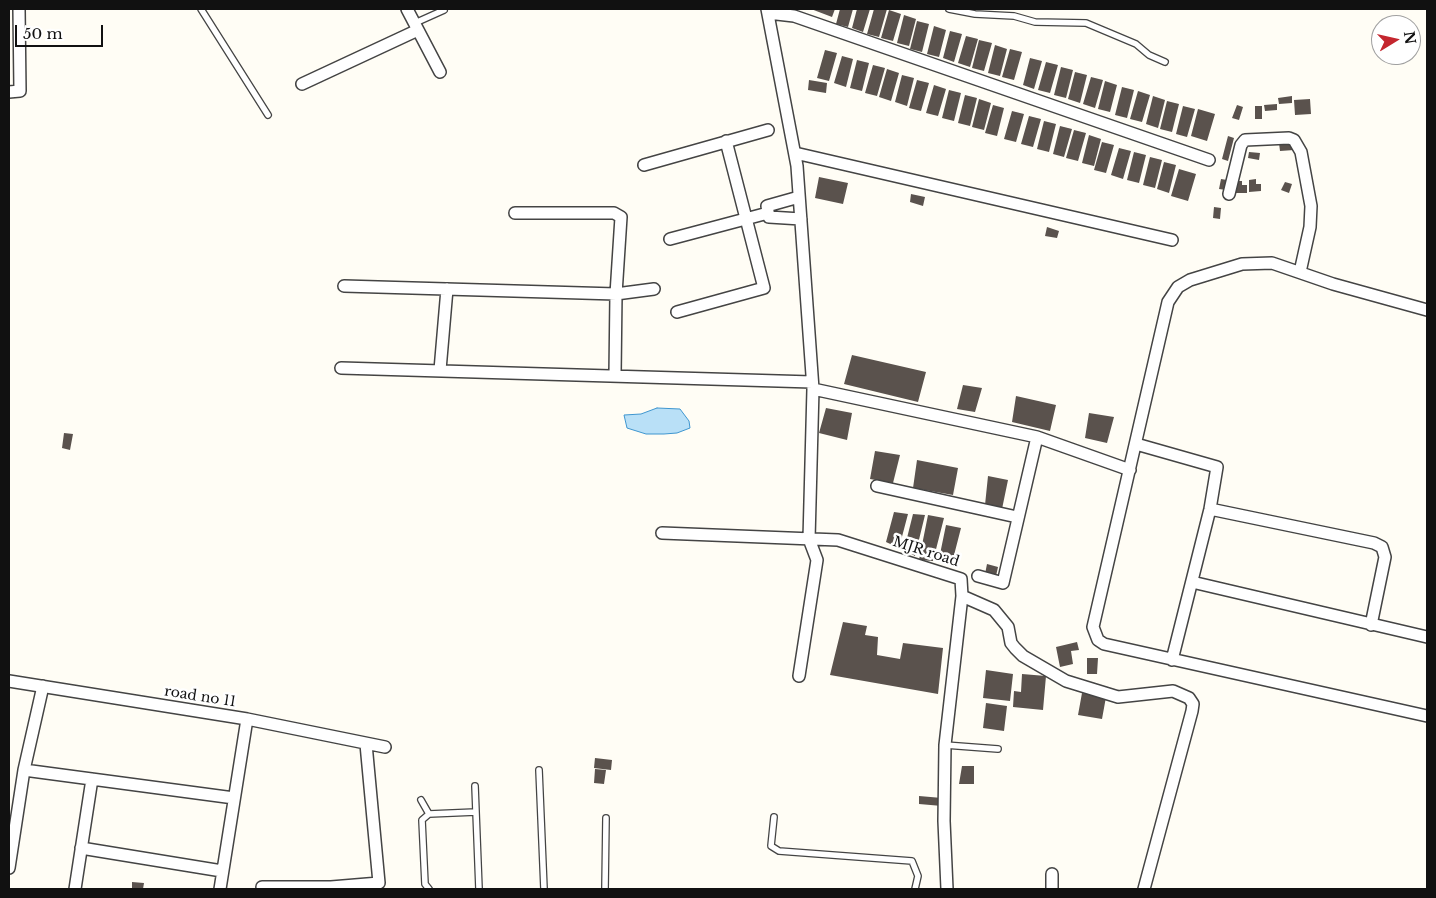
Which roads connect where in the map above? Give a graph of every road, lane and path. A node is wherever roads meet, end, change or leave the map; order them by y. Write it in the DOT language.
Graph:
graph roads {
  1 [pos="20,9"];
  2 [pos="201,9"];
  3 [pos="408,9"];
  4 [pos="949,9"];
  5 [pos="444,10"];
  6 [pos="768,11"];
  7 [pos="417,27"];
  8 [pos="1165,62"];
  9 [pos="440,72"];
  10 [pos="302,84"];
  11 [pos="9,92"];
  12 [pos="268,115"];
  13 [pos="768,130"];
  14 [pos="726,141"];
  15 [pos="794,153"];
  16 [pos="1209,160"];
  17 [pos="644,165"];
  18 [pos="1229,194"];
  19 [pos="799,198"];
  20 [pos="515,213"];
  21 [pos="768,213"];
  22 [pos="745,218"];
  23 [pos="801,219"];
  24 [pos="670,239"];
  25 [pos="1172,240"];
  26 [pos="1300,272"];
  27 [pos="344,286"];
  28 [pos="447,289"];
  29 [pos="654,289"];
  30 [pos="616,294"];
  31 [pos="1427,310"];
  32 [pos="677,312"];
  33 [pos="341,368"];
  34 [pos="440,370"];
  35 [pos="615,375"];
  36 [pos="812,386"];
  37 [pos="1037,437"];
  38 [pos="1136,444"];
  39 [pos="1130,470"];
  40 [pos="877,486"];
  41 [pos="1210,509"];
  42 [pos="1017,517"];
  43 [pos="662,533"];
  44 [pos="809,539"];
  45 [pos="978,576"];
  46 [pos="1192,582"];
  47 [pos="962,596"];
  48 [pos="1371,625"];
  49 [pos="1427,637"];
  50 [pos="1172,660"];
  51 [pos="799,676"];
  52 [pos="9,681"];
  53 [pos="43,686"];
  54 [pos="1427,716"];
  55 [pos="247,719"];
  56 [pos="366,744"];
  57 [pos="945,746"];
  58 [pos="385,747"];
  59 [pos="998,749"];
  60 [pos="24,770"];
  61 [pos="539,770"];
  62 [pos="92,779"];
  63 [pos="475,786"];
  64 [pos="234,798"];
  65 [pos="421,800"];
  66 [pos="476,812"];
  67 [pos="429,814"];
  68 [pos="774,817"];
  69 [pos="606,818"];
  70 [pos="81,848"];
  71 [pos="9,868"];
  72 [pos="222,871"];
  73 [pos="1052,874"];
  74 [pos="262,887"];
  75 [pos="75,889"];
  76 [pos="220,889"];
  77 [pos="429,889"];
  78 [pos="479,889"];
  79 [pos="544,889"];
  80 [pos="605,889"];
  81 [pos="915,889"];
  82 [pos="947,889"];
  83 [pos="1052,889"];
  84 [pos="1144,889"];
  1 -- 11 [label="street"];
  2 -- 12 [label="lane"];
  3 -- 7 [label="street"];
  4 -- 8 [label="lane"];
  5 -- 7 [label="lane"];
  6 -- 15 [label="street"];
  6 -- 16 [label="street"];
  7 -- 9 [label="street"];
  7 -- 10 [label="street"];
  13 -- 14 [label="street"];
  14 -- 17 [label="street"];
  14 -- 22 [label="street"];
  15 -- 19 [label="street"];
  15 -- 25 [label="street"];
  18 -- 26 [label="street"];
  19 -- 21 [label="street"];
  19 -- 23 [label="street"];
  20 -- 30 [label="street"];
  21 -- 22 [label="street"];
  21 -- 23 [label="street"];
  22 -- 24 [label="street"];
  22 -- 32 [label="street"];
  23 -- 36 [label="street"];
  26 -- 31 [label="street"];
  26 -- 38 [label="street"];
  27 -- 28 [label="street"];
  28 -- 30 [label="street"];
  28 -- 34 [label="street"];
  29 -- 30 [label="street"];
  30 -- 35 [label="street"];
  33 -- 34 [label="street"];
  34 -- 35 [label="street"];
  35 -- 36 [label="street"];
  36 -- 37 [label="street"];
  36 -- 44 [label="street"];
  37 -- 39 [label="street"];
  37 -- 42 [label="street"];
  38 -- 39 [label="street"];
  38 -- 41 [label="street"];
  39 -- 50 [label="street"];
  40 -- 42 [label="street"];
  41 -- 46 [label="street"];
  41 -- 48 [label="street"];
  42 -- 45 [label="street"];
  43 -- 44 [label="street, MJR road"];
  44 -- 47 [label="street, MJR road"];
  44 -- 51 [label="street"];
  46 -- 48 [label="street"];
  46 -- 50 [label="street"];
  47 -- 57 [label="street, MJR road"];
  47 -- 84 [label="street"];
  48 -- 49 [label="street"];
  50 -- 54 [label="street"];
  52 -- 53 [label="street, road no 11"];
  53 -- 55 [label="street, road no 11"];
  53 -- 60 [label="street"];
  55 -- 56 [label="street, road no 11"];
  55 -- 64 [label="street"];
  56 -- 58 [label="street, road no 11"];
  56 -- 74 [label="street"];
  57 -- 59 [label="lane"];
  57 -- 82 [label="street, MJR road"];
  60 -- 62 [label="street"];
  60 -- 71 [label="street"];
  61 -- 79 [label="lane"];
  62 -- 64 [label="street"];
  62 -- 70 [label="street"];
  63 -- 66 [label="lane"];
  64 -- 72 [label="street"];
  65 -- 67 [label="lane"];
  66 -- 67 [label="lane"];
  66 -- 78 [label="lane"];
  67 -- 77 [label="lane"];
  68 -- 81 [label="lane"];
  69 -- 80 [label="lane"];
  70 -- 72 [label="street"];
  70 -- 75 [label="street"];
  72 -- 76 [label="street"];
  73 -- 83 [label="street"];
}
